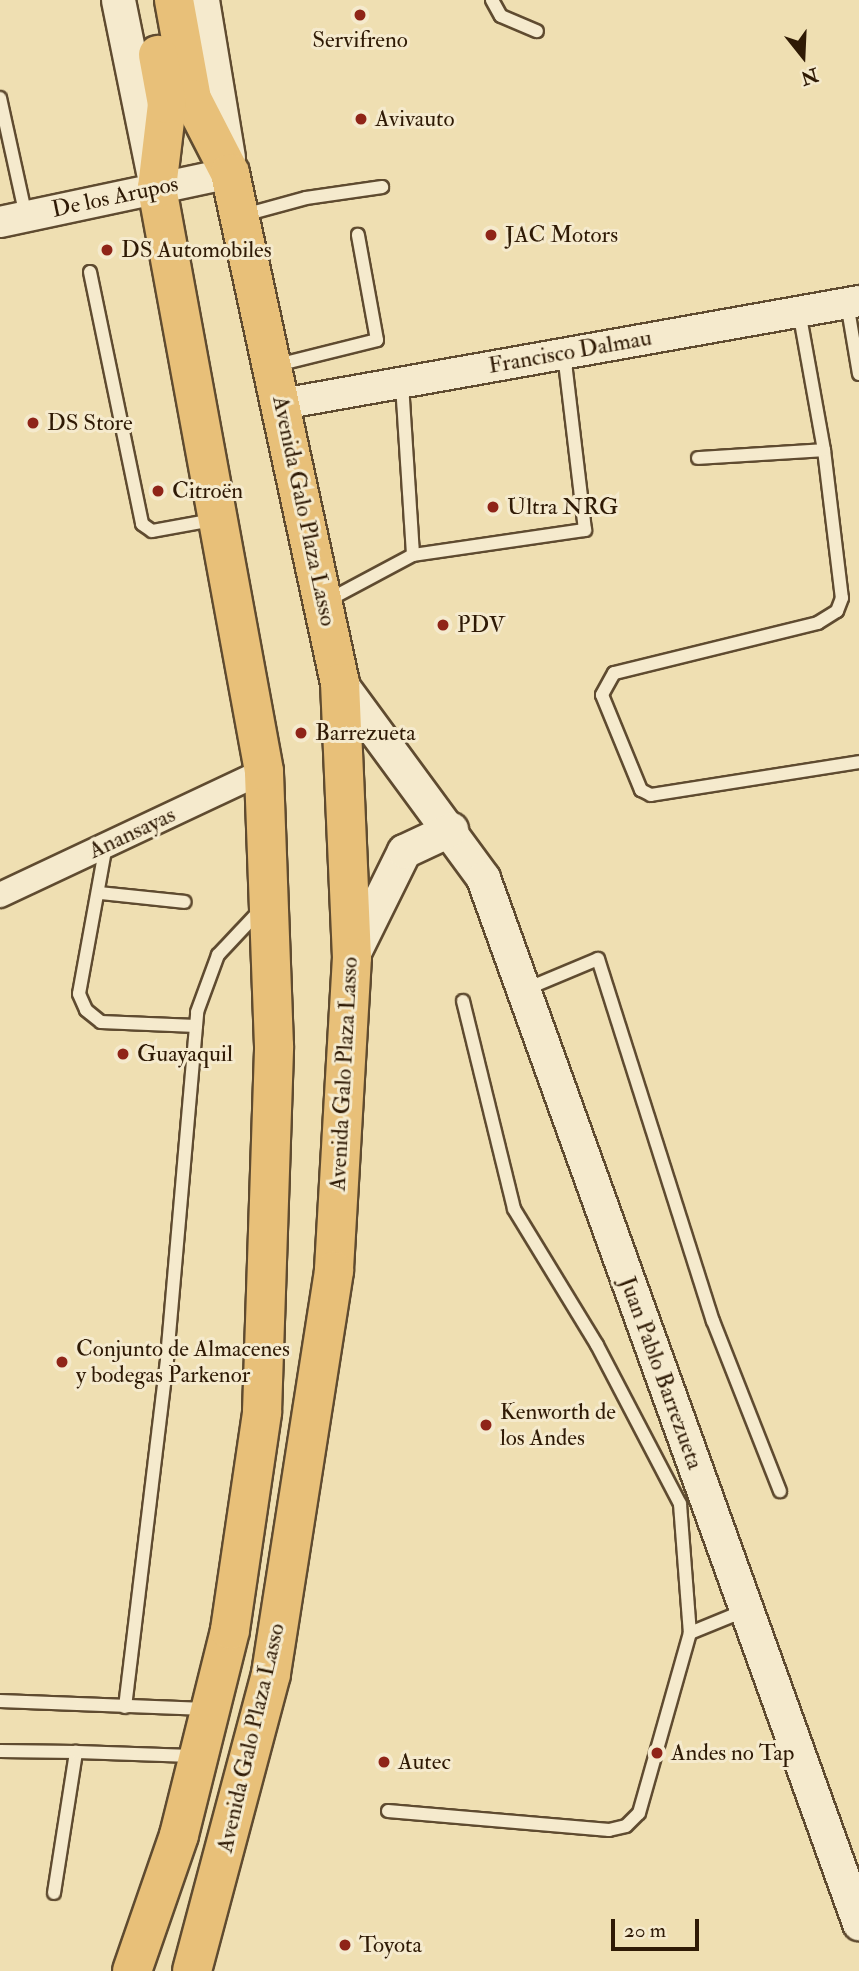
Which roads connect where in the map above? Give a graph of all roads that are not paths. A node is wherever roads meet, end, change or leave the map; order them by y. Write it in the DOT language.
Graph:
graph roads {
  1 [pos="118,0"];
  2 [pos="149,0"];
  3 [pos="174,0"];
  4 [pos="202,0"];
  5 [pos="492,0"];
  6 [pos="537,31"];
  7 [pos="0,99"];
  8 [pos="230,173"];
  9 [pos="382,187"];
  10 [pos="157,188"];
  11 [pos="240,216"];
  12 [pos="13,219"];
  13 [pos="358,235"];
  14 [pos="90,272"];
  15 [pos="853,302"];
  16 [pos="799,311"];
  17 [pos="564,353"];
  18 [pos="273,365"];
  19 [pos="859,374"];
  20 [pos="402,382"];
  21 [pos="282,404"];
  22 [pos="824,450"];
  23 [pos="698,458"];
  24 [pos="217,519"];
  25 [pos="413,555"];
  26 [pos="323,603"];
  27 [pos="340,683"];
  28 [pos="859,762"];
  29 [pos="264,771"];
  30 [pos="451,830"];
  31 [pos="106,845"];
  32 [pos="100,893"];
  33 [pos="0,895"];
  34 [pos="185,902"];
  35 [pos="269,902"];
  36 [pos="352,957"];
  37 [pos="523,990"];
  38 [pos="463,1001"];
  39 [pos="196,1026"];
  40 [pos="780,1491"];
  41 [pos="746,1610"];
  42 [pos="690,1633"];
  43 [pos="0,1701"];
  44 [pos="125,1707"];
  45 [pos="208,1709"];
  46 [pos="0,1751"];
  47 [pos="76,1752"];
  48 [pos="197,1756"];
  49 [pos="388,1811"];
  50 [pos="54,1893"];
  51 [pos="859,1923"];
  52 [pos="132,1971"];
  53 [pos="192,1971"];
  1 -- 10 [label="main road, Avenida Galo Plaza Lasso"];
  2 -- 10 [label="main road, Avenida Galo Plaza Lasso"];
  3 -- 8 [label="main road, Avenida Galo Plaza Lasso"];
  4 -- 8 [label="main road, Avenida Galo Plaza Lasso"];
  5 -- 6 [label="lane"];
  7 -- 12 [label="lane"];
  8 -- 10 [label="street, De los Arupos"];
  8 -- 11 [label="main road, Avenida Galo Plaza Lasso"];
  9 -- 11 [label="lane"];
  10 -- 12 [label="street, De los Arupos"];
  10 -- 24 [label="main road, Avenida Galo Plaza Lasso"];
  11 -- 18 [label="main road, Avenida Galo Plaza Lasso"];
  13 -- 18 [label="lane"];
  14 -- 24 [label="lane"];
  15 -- 16 [label="street, Francisco Dalmau"];
  15 -- 19 [label="lane"];
  16 -- 17 [label="street, Francisco Dalmau"];
  16 -- 22 [label="lane"];
  17 -- 20 [label="street, Francisco Dalmau"];
  17 -- 25 [label="lane"];
  18 -- 21 [label="main road, Avenida Galo Plaza Lasso"];
  20 -- 21 [label="street, Francisco Dalmau"];
  20 -- 25 [label="lane"];
  21 -- 26 [label="main road, Avenida Galo Plaza Lasso"];
  22 -- 23 [label="lane"];
  22 -- 28 [label="lane"];
  24 -- 29 [label="main road, Avenida Galo Plaza Lasso"];
  25 -- 26 [label="lane"];
  26 -- 27 [label="main road, Avenida Galo Plaza Lasso"];
  27 -- 30 [label="main road, Juan Pablo Barrezueta"];
  27 -- 36 [label="main road, Avenida Galo Plaza Lasso"];
  29 -- 31 [label="street, Anansayas"];
  29 -- 35 [label="main road, Avenida Galo Plaza Lasso"];
  30 -- 36 [label="main road"];
  30 -- 37 [label="main road, Juan Pablo Barrezueta"];
  31 -- 32 [label="lane"];
  31 -- 33 [label="street, Anansayas"];
  32 -- 34 [label="lane"];
  32 -- 39 [label="lane"];
  35 -- 39 [label="lane"];
  35 -- 45 [label="main road, Avenida Galo Plaza Lasso"];
  36 -- 53 [label="main road, Avenida Galo Plaza Lasso"];
  37 -- 40 [label="lane"];
  37 -- 41 [label="main road, Juan Pablo Barrezueta"];
  38 -- 42 [label="lane"];
  39 -- 44 [label="lane"];
  41 -- 42 [label="lane"];
  41 -- 51 [label="main road, Juan Pablo Barrezueta"];
  42 -- 49 [label="lane"];
  43 -- 44 [label="lane"];
  44 -- 45 [label="lane"];
  45 -- 48 [label="main road, Avenida Galo Plaza Lasso"];
  46 -- 47 [label="lane"];
  47 -- 48 [label="lane"];
  47 -- 50 [label="lane"];
  48 -- 52 [label="main road, Avenida Galo Plaza Lasso"];
}
